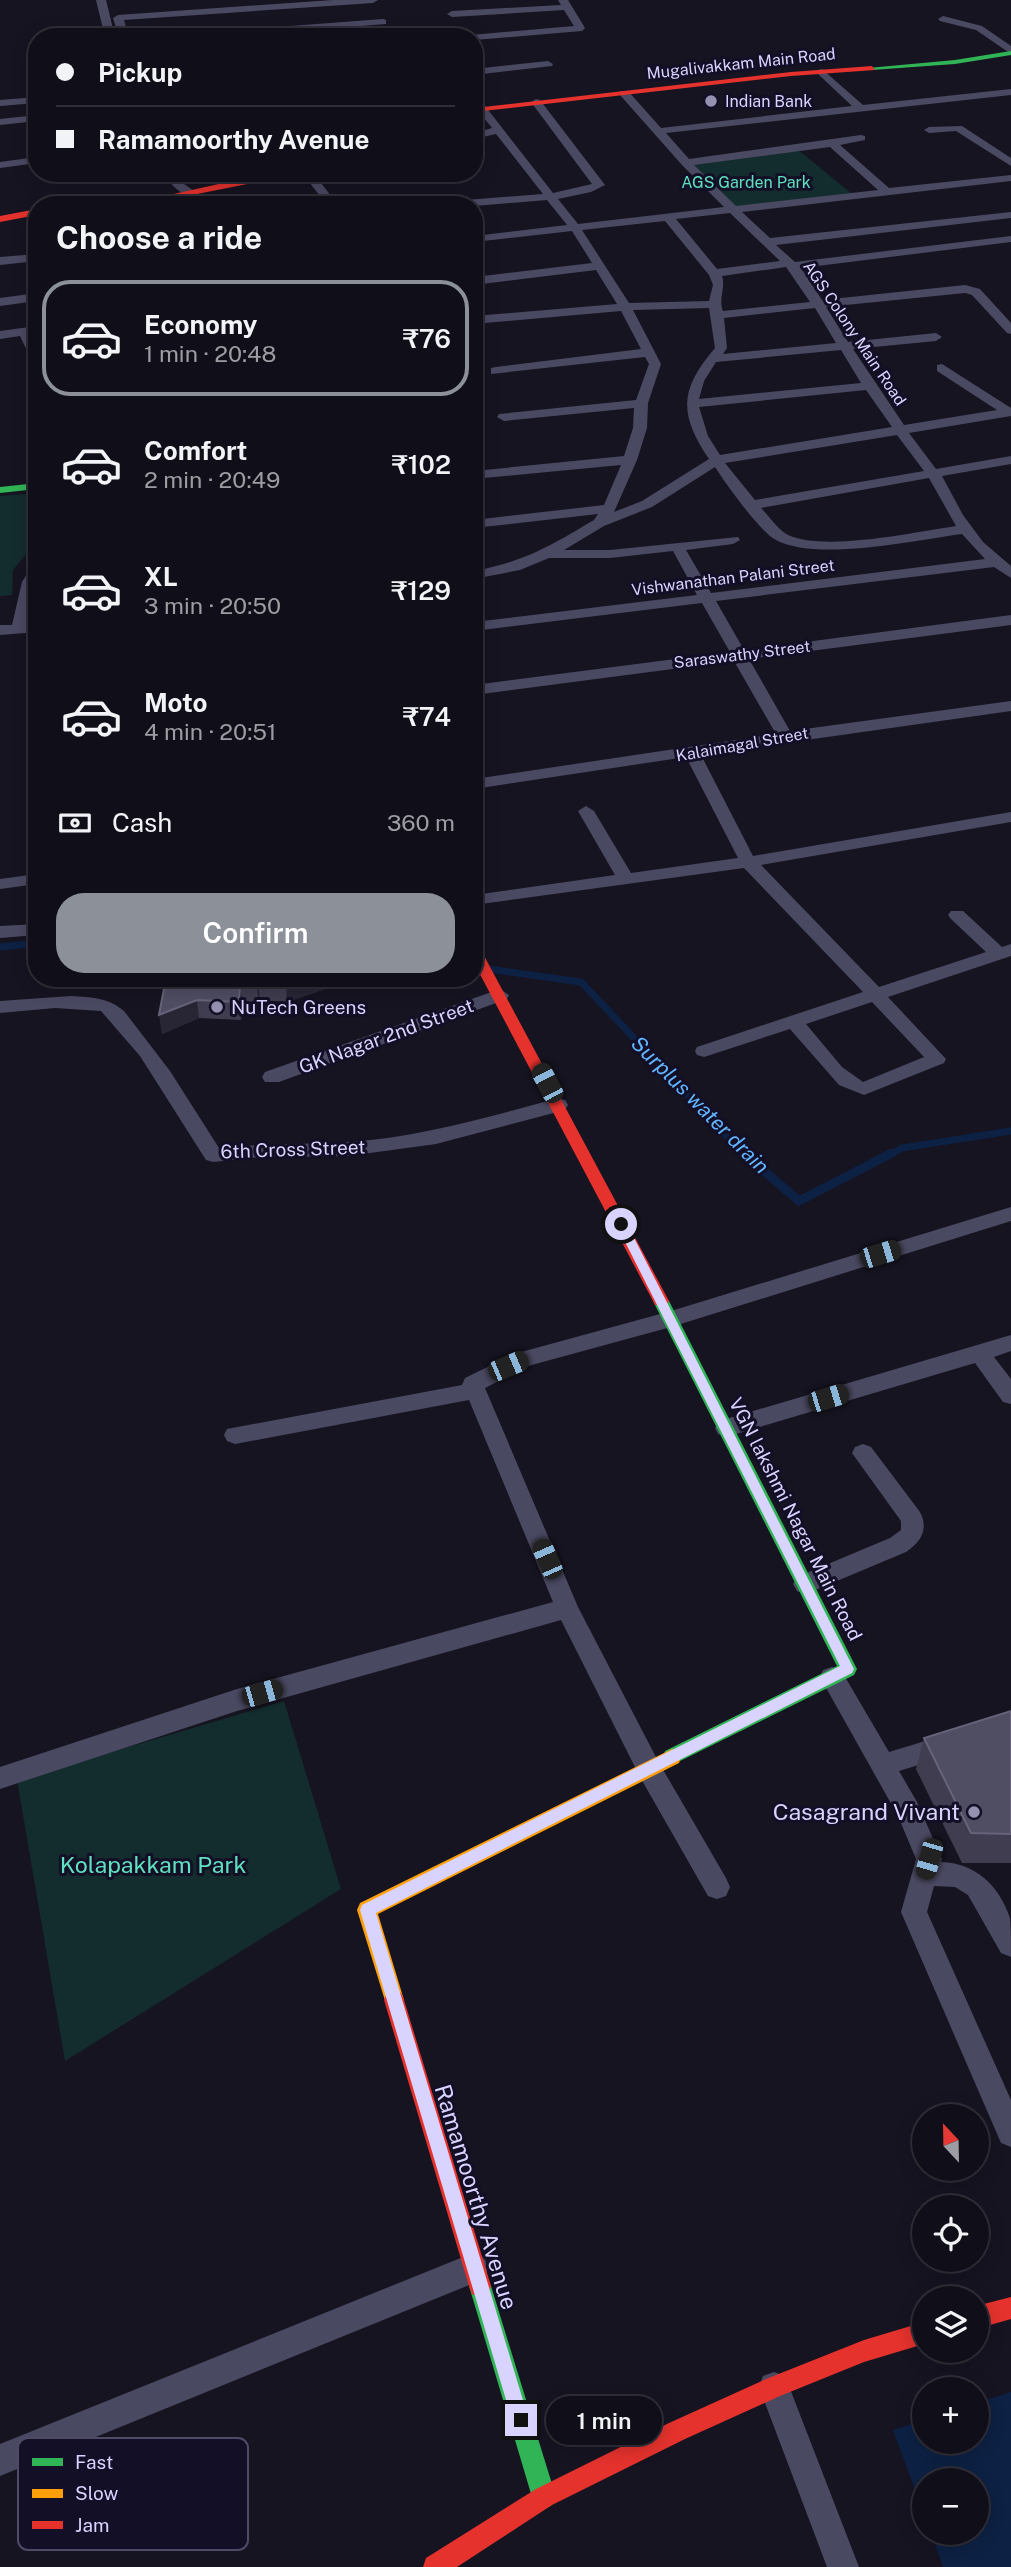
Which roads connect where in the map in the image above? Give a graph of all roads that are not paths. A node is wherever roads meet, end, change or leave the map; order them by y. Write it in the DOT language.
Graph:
graph roads {
  1 [pos="101,0"];
  2 [pos="375,0"];
  3 [pos="565,4"];
  4 [pos="452,14"];
  5 [pos="279,18"];
  6 [pos="943,19"];
  7 [pos="108,28"];
  8 [pos="121,28"];
  9 [pos="283,28"];
  10 [pos="347,28"];
  11 [pos="483,36"];
  12 [pos="1011,52"];
  13 [pos="548,64"];
  14 [pos="483,71"];
  15 [pos="822,72"];
  16 [pos="1011,92"];
  17 [pos="624,93"];
  18 [pos="28,101"];
  19 [pos="536,102"];
  20 [pos="0,103"];
  21 [pos="928,103"];
  22 [pos="483,108"];
  23 [pos="862,110"];
  24 [pos="937,111"];
  25 [pos="483,115"];
  26 [pos="28,119"];
  27 [pos="948,119"];
  28 [pos="0,122"];
  29 [pos="958,128"];
  30 [pos="498,130"];
  31 [pos="929,130"];
  32 [pos="658,131"];
  33 [pos="483,134"];
  34 [pos="861,138"];
  35 [pos="832,144"];
  36 [pos="28,161"];
  37 [pos="686,163"];
  38 [pos="1011,163"];
  39 [pos="0,164"];
  40 [pos="1011,178"];
  41 [pos="174,182"];
  42 [pos="240,182"];
  43 [pos="315,182"];
  44 [pos="887,193"];
  45 [pos="189,194"];
  46 [pos="548,195"];
  47 [pos="178,196"];
  48 [pos="193,196"];
  49 [pos="326,196"];
  50 [pos="483,201"];
  51 [pos="736,211"];
  52 [pos="28,214"];
  53 [pos="1011,215"];
  54 [pos="0,219"];
  55 [pos="670,219"];
  56 [pos="576,229"];
  57 [pos="483,238"];
  58 [pos="1011,239"];
  59 [pos="769,242"];
  60 [pos="28,258"];
  61 [pos="0,261"];
  62 [pos="791,265"];
  63 [pos="597,266"];
  64 [pos="714,273"];
  65 [pos="483,280"];
  66 [pos="28,298"];
  67 [pos="0,302"];
  68 [pos="818,305"];
  69 [pos="625,307"];
  70 [pos="716,309"];
  71 [pos="483,319"];
  72 [pos="1011,330"];
  73 [pos="28,331"];
  74 [pos="0,335"];
  75 [pos="936,337"];
  76 [pos="844,346"];
  77 [pos="651,352"];
  78 [pos="712,359"];
  79 [pos="942,368"];
  80 [pos="496,371"];
  81 [pos="869,386"];
  82 [pos="641,402"];
  83 [pos="692,404"];
  84 [pos="1009,412"];
  85 [pos="504,417"];
  86 [pos="902,430"];
  87 [pos="630,460"];
  88 [pos="716,460"];
  89 [pos="1011,460"];
  90 [pos="483,474"];
  91 [pos="933,474"];
  92 [pos="28,487"];
  93 [pos="0,489"];
  94 [pos="753,505"];
  95 [pos="609,509"];
  96 [pos="483,523"];
  97 [pos="599,523"];
  98 [pos="966,529"];
  99 [pos="733,540"];
  100 [pos="677,546"];
  101 [pos="547,554"];
  102 [pos="997,562"];
  103 [pos="483,573"];
  104 [pos="1011,574"];
  105 [pos="28,591"];
  106 [pos="708,598"];
  107 [pos="1011,620"];
  108 [pos="483,626"];
  109 [pos="28,627"];
  110 [pos="18,628"];
  111 [pos="0,630"];
  112 [pos="737,654"];
  113 [pos="483,689"];
  114 [pos="1011,706"];
  115 [pos="785,736"];
  116 [pos="692,753"];
  117 [pos="483,784"];
  118 [pos="586,811"];
  119 [pos="1011,817"];
  120 [pos="748,862"];
  121 [pos="28,874"];
  122 [pos="626,879"];
  123 [pos="0,884"];
  124 [pos="483,899"];
  125 [pos="957,915"];
  126 [pos="28,930"];
  127 [pos="0,932"];
  128 [pos="1005,952"];
  129 [pos="483,965"];
  130 [pos="500,995"];
  131 [pos="875,996"];
  132 [pos="7,1006"];
  133 [pos="794,1021"];
  134 [pos="704,1051"];
  135 [pos="272,1077"];
  136 [pos="558,1105"];
  137 [pos="1011,1214"];
  138 [pos="671,1319"];
  139 [pos="1011,1343"];
  140 [pos="979,1353"];
  141 [pos="474,1391"];
  142 [pos="1011,1396"];
  143 [pos="726,1428"];
  144 [pos="235,1435"];
  145 [pos="863,1453"];
  146 [pos="805,1584"];
  147 [pos="567,1608"];
  148 [pos="832,1677"];
  149 [pos="974,1737"];
  150 [pos="884,1765"];
  151 [pos="649,1769"];
  152 [pos="0,1778"];
  153 [pos="925,1874"];
  154 [pos="717,1887"];
  155 [pos="1011,1944"];
  156 [pos="1011,2133"];
  157 [pos="473,2268"];
  158 [pos="1011,2308"];
  159 [pos="989,2314"];
  160 [pos="912,2337"];
  161 [pos="774,2387"];
  162 [pos="54,2438"];
  163 [pos="18,2453"];
  164 [pos="0,2460"];
  165 [pos="544,2497"];
  166 [pos="435,2567"];
  167 [pos="842,2567"];
  1 -- 7 [label="street"];
  2 -- 8 [label="street"];
  2 -- 10 [label="street"];
  3 -- 4 [label="street"];
  3 -- 11 [label="street"];
  5 -- 9 [label="street"];
  6 -- 12 [label="street"];
  12 -- 15 [label="street, Mugalivakkam Main Road"];
  13 -- 14 [label="street"];
  15 -- 17 [label="street, Mugalivakkam Main Road"];
  15 -- 23 [label="street"];
  16 -- 21 [label="street"];
  17 -- 19 [label="street, Mugalivakkam Main Road"];
  17 -- 32 [label="street, AGS Colony Main Road"];
  18 -- 20 [label="street"];
  19 -- 22 [label="street, Mugalivakkam Main Road"];
  19 -- 46 [label="street"];
  21 -- 23 [label="street"];
  21 -- 24 [label="street"];
  23 -- 32 [label="street"];
  25 -- 30 [label="street"];
  26 -- 28 [label="street"];
  27 -- 29 [label="street"];
  29 -- 31 [label="street"];
  29 -- 38 [label="street"];
  30 -- 33 [label="street"];
  30 -- 46 [label="street"];
  32 -- 37 [label="street, AGS Colony Main Road"];
  34 -- 35 [label="street"];
  35 -- 37 [label="street"];
  35 -- 44 [label="street"];
  36 -- 39 [label="street"];
  37 -- 51 [label="street, AGS Colony Main Road"];
  40 -- 44 [label="street"];
  41 -- 45 [label="street"];
  42 -- 45 [label="street"];
  43 -- 49 [label="street"];
  44 -- 51 [label="street"];
  45 -- 47 [label="street"];
  45 -- 48 [label="street"];
  46 -- 50 [label="street"];
  46 -- 56 [label="street"];
  51 -- 55 [label="street"];
  51 -- 59 [label="street, AGS Colony Main Road"];
  52 -- 54 [label="street"];
  53 -- 59 [label="street"];
  55 -- 56 [label="street"];
  55 -- 64 [label="street"];
  56 -- 57 [label="street"];
  56 -- 63 [label="street"];
  58 -- 62 [label="street"];
  59 -- 62 [label="street, AGS Colony Main Road"];
  60 -- 61 [label="street"];
  62 -- 64 [label="street"];
  62 -- 68 [label="street, AGS Colony Main Road"];
  63 -- 65 [label="street"];
  63 -- 69 [label="street"];
  64 -- 70 [label="street"];
  66 -- 67 [label="street"];
  68 -- 70 [label="street"];
  68 -- 72 [label="street"];
  68 -- 76 [label="street, AGS Colony Main Road"];
  69 -- 70 [label="street"];
  69 -- 71 [label="street"];
  69 -- 77 [label="street"];
  70 -- 78 [label="street"];
  73 -- 74 [label="street"];
  75 -- 76 [label="street"];
  76 -- 78 [label="street"];
  76 -- 81 [label="street, AGS Colony Main Road"];
  77 -- 80 [label="street"];
  77 -- 82 [label="street"];
  78 -- 83 [label="street"];
  79 -- 84 [label="street"];
  81 -- 83 [label="street"];
  81 -- 86 [label="street, AGS Colony Main Road"];
  82 -- 85 [label="street"];
  82 -- 87 [label="street"];
  83 -- 88 [label="street"];
  84 -- 86 [label="street"];
  86 -- 88 [label="street"];
  86 -- 91 [label="street, AGS Colony Main Road"];
  87 -- 90 [label="street"];
  87 -- 95 [label="street"];
  88 -- 94 [label="street"];
  88 -- 97 [label="street"];
  89 -- 91 [label="street"];
  91 -- 94 [label="street"];
  91 -- 98 [label="street, AGS Colony Main Road"];
  92 -- 93 [label="street"];
  94 -- 98 [label="street"];
  95 -- 96 [label="street"];
  95 -- 97 [label="street"];
  97 -- 101 [label="street"];
  98 -- 102 [label="street, AGS Colony Main Road"];
  99 -- 100 [label="street"];
  100 -- 101 [label="street"];
  100 -- 106 [label="street"];
  101 -- 103 [label="street"];
  102 -- 104 [label="street, AGS Colony Main Road"];
  102 -- 106 [label="street, Vishwanathan Palani Street"];
  105 -- 110 [label="street"];
  106 -- 108 [label="street, Vishwanathan Palani Street"];
  106 -- 112 [label="street"];
  107 -- 112 [label="street, Saraswathy Street"];
  109 -- 110 [label="street"];
  110 -- 111 [label="street"];
  112 -- 113 [label="street, Saraswathy Street"];
  112 -- 115 [label="street"];
  114 -- 115 [label="street, Kalaimagal Street"];
  115 -- 116 [label="street, Kalaimagal Street"];
  116 -- 117 [label="street, Kalaimagal Street"];
  116 -- 120 [label="street"];
  118 -- 122 [label="street"];
  119 -- 120 [label="street"];
  120 -- 122 [label="street"];
  120 -- 131 [label="street"];
  121 -- 123 [label="street"];
  122 -- 124 [label="street"];
  125 -- 128 [label="street"];
  126 -- 127 [label="street"];
  128 -- 131 [label="street"];
  129 -- 130 [label="street, VGN lakshmi Nagar Main Road"];
  130 -- 135 [label="street, GK Nagar 2nd Street"];
  130 -- 136 [label="street, VGN lakshmi Nagar Main Road"];
  131 -- 133 [label="street"];
  131 -- 133 [label="street"];
  132 -- 136 [label="street, 6th Cross Street"];
  133 -- 134 [label="street"];
  136 -- 138 [label="street, VGN lakshmi Nagar Main Road"];
  137 -- 138 [label="street"];
  138 -- 141 [label="street"];
  138 -- 143 [label="street, VGN lakshmi Nagar Main Road"];
  139 -- 140 [label="street"];
  140 -- 142 [label="street"];
  140 -- 143 [label="street"];
  141 -- 144 [label="street"];
  141 -- 147 [label="street"];
  143 -- 146 [label="street, VGN lakshmi Nagar Main Road"];
  145 -- 146 [label="street"];
  146 -- 148 [label="street, VGN lakshmi Nagar Main Road"];
  147 -- 151 [label="street"];
  147 -- 152 [label="street"];
  148 -- 150 [label="street"];
  148 -- 151 [label="street"];
  149 -- 150 [label="street"];
  150 -- 153 [label="street"];
  151 -- 154 [label="street"];
  151 -- 157 [label="street, Ramamoorthy Avenue"];
  153 -- 155 [label="street"];
  153 -- 156 [label="street"];
  157 -- 162 [label="street"];
  157 -- 165 [label="street, Ramamoorthy Avenue"];
  158 -- 159 [label="street"];
  160 -- 161 [label="street"];
  161 -- 165 [label="street"];
  161 -- 167 [label="street"];
  163 -- 164 [label="street"];
  165 -- 166 [label="street"];
}
